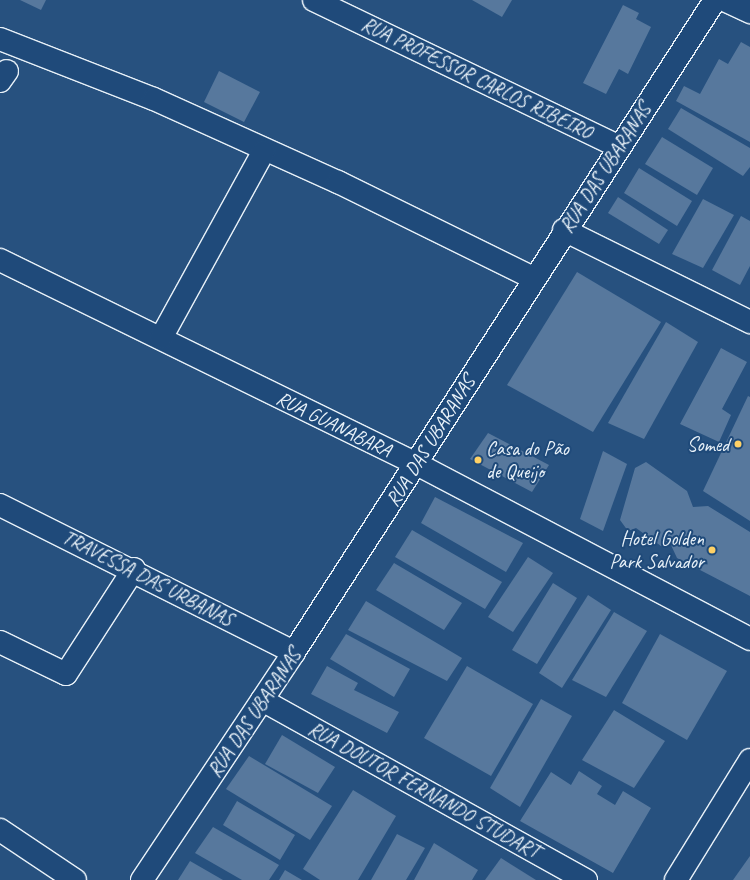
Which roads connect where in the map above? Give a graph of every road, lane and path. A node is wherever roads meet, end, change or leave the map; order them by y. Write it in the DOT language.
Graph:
graph roads {
  1 [pos="314,0"];
  2 [pos="715,0"];
  3 [pos="724,0"];
  4 [pos="750,12"];
  5 [pos="0,39"];
  6 [pos="619,146"];
  7 [pos="264,150"];
  8 [pos="564,230"];
  9 [pos="0,260"];
  10 [pos="533,278"];
  11 [pos="750,322"];
  12 [pos="161,338"];
  13 [pos="417,464"];
  14 [pos="0,505"];
  15 [pos="134,569"];
  16 [pos="750,639"];
  17 [pos="0,642"];
  18 [pos="294,652"];
  19 [pos="262,700"];
  20 [pos="750,760"];
  21 [pos="0,830"];
  22 [pos="75,880"];
  23 [pos="142,880"];
  24 [pos="586,880"];
  25 [pos="676,880"];
  1 -- 6 [label="street, RUA PROFESSOR CARLOS RIBEIRO"];
  2 -- 6 [label="street, RUA DAS UBARANAS"];
  3 -- 4 [label="street"];
  5 -- 7 [label="street"];
  6 -- 8 [label="street, RUA DAS UBARANAS"];
  7 -- 10 [label="street"];
  7 -- 12 [label="street"];
  8 -- 10 [label="street, RUA DAS UBARANAS"];
  8 -- 11 [label="street"];
  9 -- 12 [label="street, RUA GUANABARA"];
  10 -- 13 [label="street, RUA DAS UBARANAS"];
  12 -- 13 [label="street, RUA GUANABARA"];
  13 -- 16 [label="street, RUA GUANABARA"];
  13 -- 18 [label="street, RUA DAS UBARANAS"];
  14 -- 15 [label="street, TRAVESSA DAS URBANAS"];
  15 -- 17 [label="street"];
  15 -- 18 [label="street, TRAVESSA DAS URBANAS"];
  18 -- 19 [label="street, RUA DAS UBARANAS"];
  19 -- 23 [label="street, RUA DAS UBARANAS"];
  19 -- 24 [label="street, RUA DOUTOR FERNANDO STUDART"];
  20 -- 25 [label="street"];
  21 -- 22 [label="street"];
}
